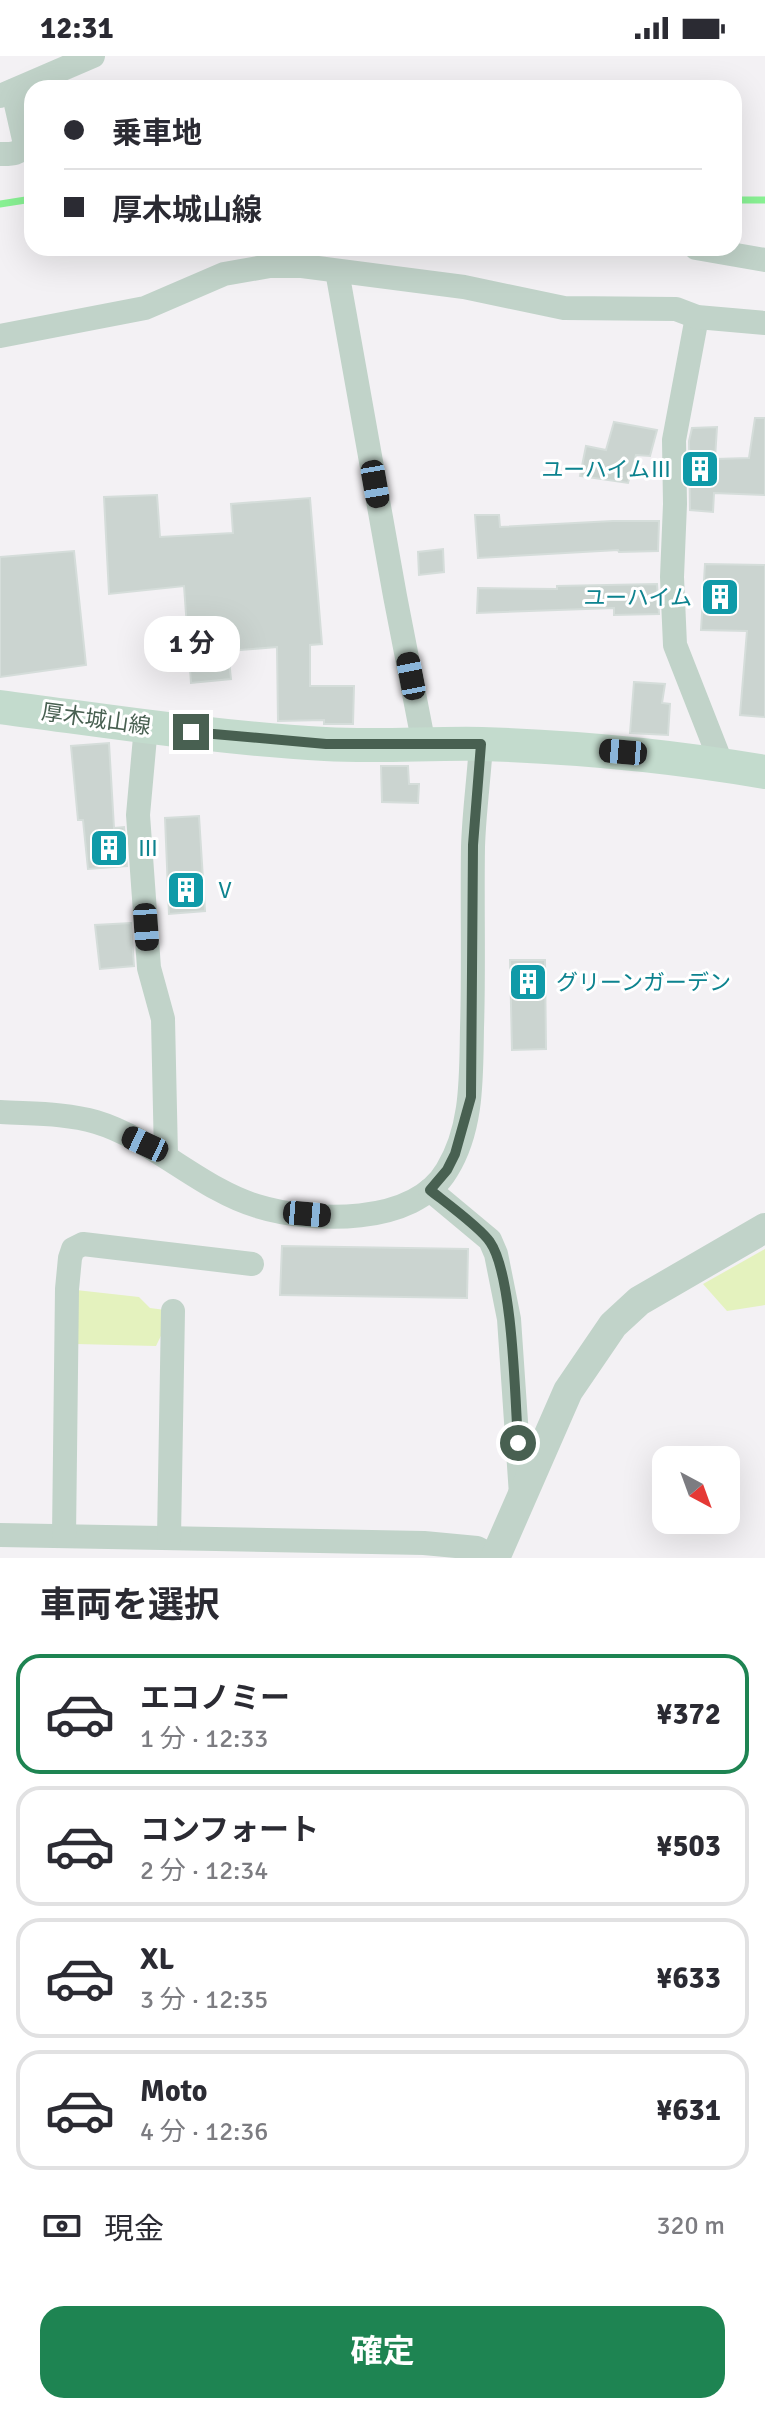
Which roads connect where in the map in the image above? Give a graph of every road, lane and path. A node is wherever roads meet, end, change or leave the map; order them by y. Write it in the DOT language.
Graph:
graph roads {
  1 [pos="93,56"];
  2 [pos="39,80"];
  3 [pos="7,94"];
  4 [pos="24,141"];
  5 [pos="24,146"];
  6 [pos="0,154"];
  7 [pos="742,256"];
  8 [pos="765,260"];
  9 [pos="337,271"];
  10 [pos="697,317"];
  11 [pos="765,323"];
  12 [pos="0,336"];
  13 [pos="0,707"];
  14 [pos="146,726"];
  15 [pos="481,744"];
  16 [pos="424,745"];
  17 [pos="722,765"];
  18 [pos="765,772"];
  19 [pos="0,1112"];
  20 [pos="166,1156"];
  21 [pos="430,1190"];
  22 [pos="765,1228"];
  23 [pos="252,1264"];
  24 [pos="173,1311"];
  25 [pos="521,1495"];
  26 [pos="0,1535"];
  27 [pos="64,1536"];
  28 [pos="169,1538"];
  29 [pos="495,1557"];
  1 -- 2 [label="street"];
  3 -- 4 [label="street"];
  5 -- 6 [label="street"];
  7 -- 8 [label="street"];
  9 -- 10 [label="street"];
  9 -- 12 [label="street"];
  9 -- 16 [label="street"];
  10 -- 11 [label="street"];
  10 -- 17 [label="street"];
  13 -- 14 [label="main road, 厚木城山線"];
  14 -- 16 [label="main road, 厚木城山線"];
  14 -- 20 [label="street"];
  15 -- 16 [label="main road, 厚木城山線"];
  15 -- 17 [label="main road, 厚木城山線"];
  15 -- 21 [label="street"];
  17 -- 18 [label="main road, 厚木城山線"];
  19 -- 20 [label="street"];
  20 -- 21 [label="street"];
  21 -- 25 [label="street"];
  22 -- 25 [label="street"];
  23 -- 27 [label="street"];
  24 -- 28 [label="street"];
  25 -- 29 [label="street"];
  26 -- 27 [label="street"];
  27 -- 28 [label="street"];
  28 -- 29 [label="street"];
}
